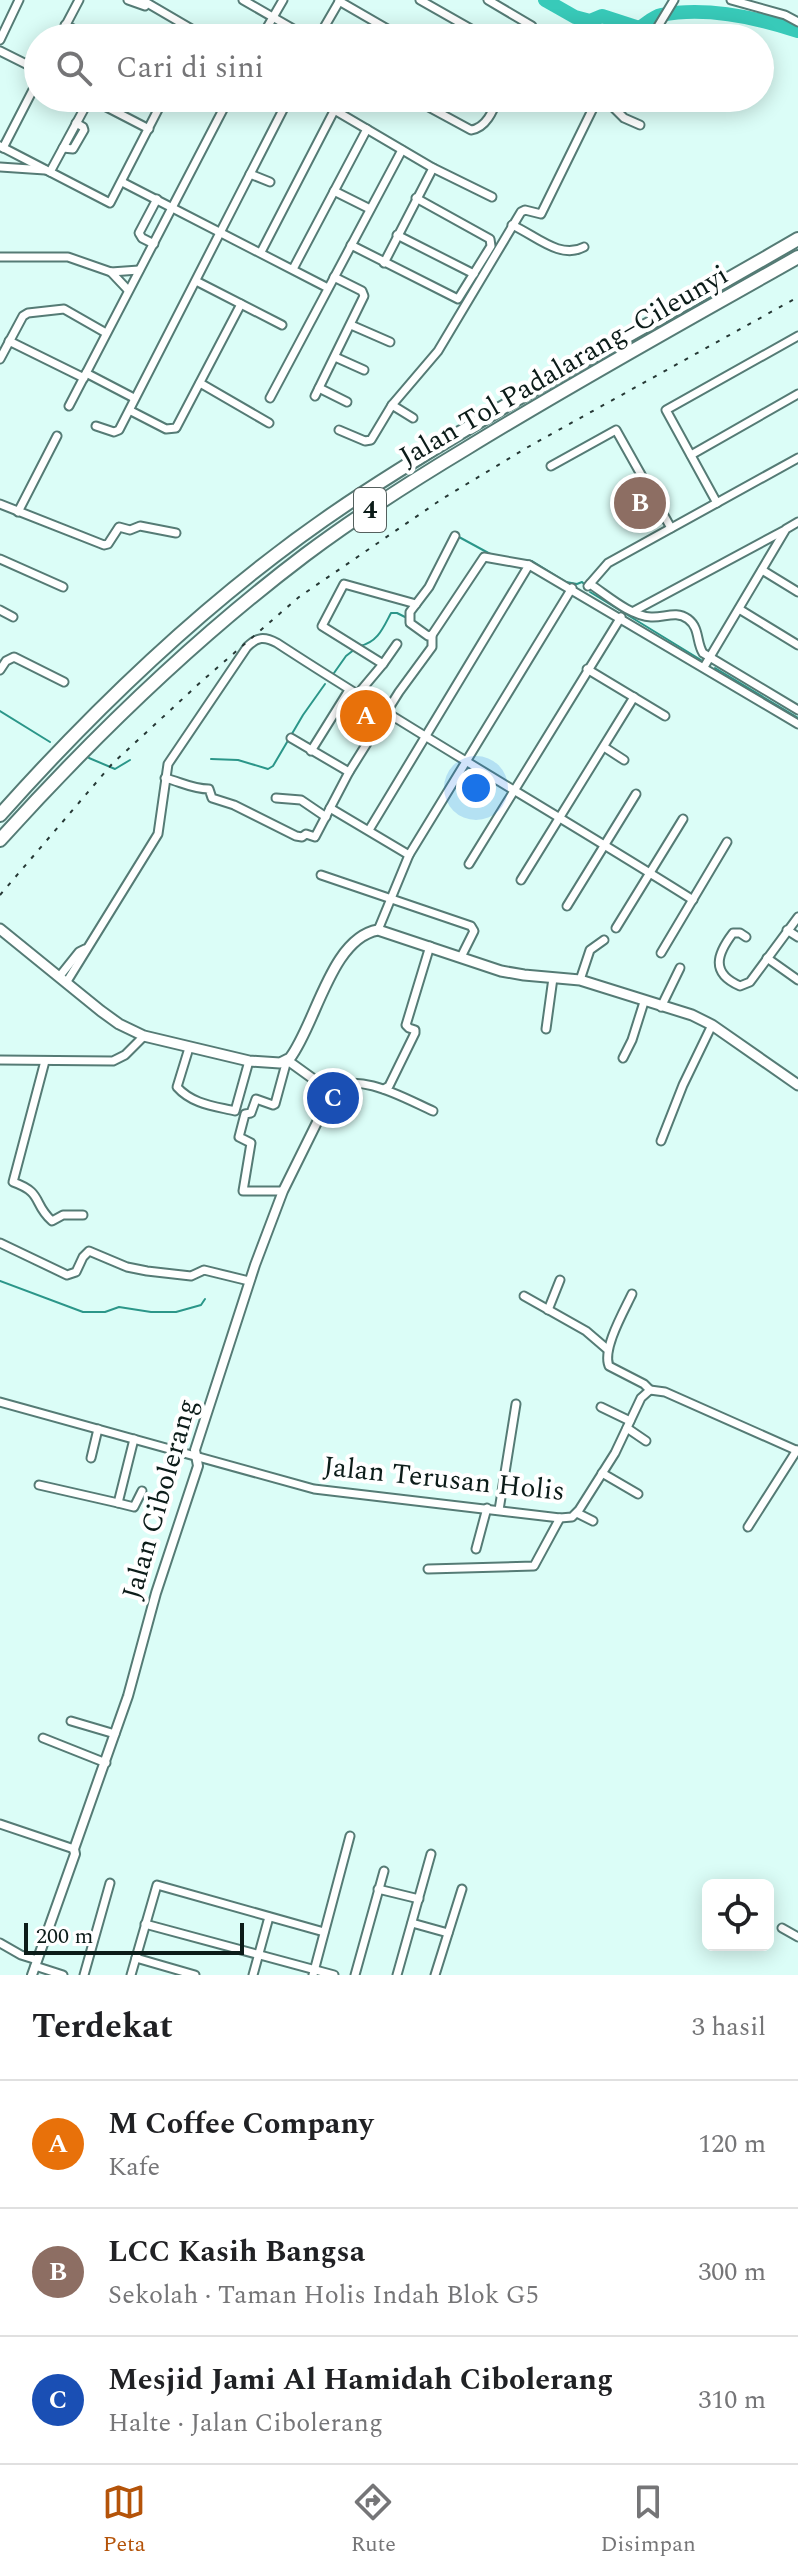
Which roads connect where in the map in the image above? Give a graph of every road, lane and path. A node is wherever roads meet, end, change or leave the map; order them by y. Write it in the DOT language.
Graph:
graph roads {
  1 [pos="19,0"];
  2 [pos="79,0"];
  3 [pos="128,0"];
  4 [pos="142,0"];
  5 [pos="243,0"];
  6 [pos="283,0"];
  7 [pos="339,0"];
  8 [pos="420,0"];
  9 [pos="488,0"];
  10 [pos="674,0"];
  11 [pos="731,0"];
  12 [pos="155,9"];
  13 [pos="272,18"];
  14 [pos="798,22"];
  15 [pos="66,24"];
  16 [pos="179,24"];
  17 [pos="269,24"];
  18 [pos="283,24"];
  19 [pos="326,24"];
  20 [pos="379,24"];
  21 [pos="462,24"];
  22 [pos="529,24"];
  23 [pos="659,24"];
  24 [pos="0,40"];
  25 [pos="0,51"];
  26 [pos="24,63"];
  27 [pos="24,105"];
  28 [pos="82,112"];
  29 [pos="117,112"];
  30 [pos="157,112"];
  31 [pos="222,112"];
  32 [pos="282,112"];
  33 [pos="333,112"];
  34 [pos="340,112"];
  35 [pos="438,112"];
  36 [pos="491,112"];
  37 [pos="591,112"];
  38 [pos="618,112"];
  39 [pos="640,125"];
  40 [pos="149,129"];
  41 [pos="367,129"];
  42 [pos="1,147"];
  43 [pos="402,150"];
  44 [pos="0,167"];
  45 [pos="433,168"];
  46 [pos="48,171"];
  47 [pos="250,174"];
  48 [pos="122,182"];
  49 [pos="270,182"];
  50 [pos="334,191"];
  51 [pos="492,197"];
  52 [pos="416,198"];
  53 [pos="157,199"];
  54 [pos="173,207"];
  55 [pos="370,209"];
  56 [pos="512,225"];
  57 [pos="220,231"];
  58 [pos="397,235"];
  59 [pos="798,239"];
  60 [pos="154,244"];
  61 [pos="351,245"];
  62 [pos="584,247"];
  63 [pos="261,252"];
  64 [pos="0,257"];
  65 [pos="798,257"];
  66 [pos="384,263"];
  67 [pos="293,269"];
  68 [pos="139,270"];
  69 [pos="111,272"];
  70 [pos="474,274"];
  71 [pos="334,277"];
  72 [pos="196,281"];
  73 [pos="328,288"];
  74 [pos="128,290"];
  75 [pos="458,299"];
  76 [pos="241,304"];
  77 [pos="467,305"];
  78 [pos="282,325"];
  79 [pos="351,325"];
  80 [pos="0,332"];
  81 [pos="106,333"];
  82 [pos="798,336"];
  83 [pos="9,339"];
  84 [pos="390,342"];
  85 [pos="335,357"];
  86 [pos="0,359"];
  87 [pos="364,370"];
  88 [pos="85,376"];
  89 [pos="200,383"];
  90 [pos="798,394"];
  91 [pos="134,398"];
  92 [pos="270,398"];
  93 [pos="347,402"];
  94 [pos="392,405"];
  95 [pos="69,406"];
  96 [pos="131,411"];
  97 [pos="413,418"];
  98 [pos="269,423"];
  99 [pos="96,426"];
  100 [pos="339,430"];
  101 [pos="57,436"];
  102 [pos="691,455"];
  103 [pos="798,458"];
  104 [pos="551,466"];
  105 [pos="717,503"];
  106 [pos="0,504"];
  107 [pos="18,512"];
  108 [pos="793,527"];
  109 [pos="671,528"];
  110 [pos="176,533"];
  111 [pos="455,536"];
  112 [pos="0,559"];
  113 [pos="529,565"];
  114 [pos="762,570"];
  115 [pos="590,584"];
  116 [pos="63,587"];
  117 [pos="572,588"];
  118 [pos="798,592"];
  119 [pos="582,594"];
  120 [pos="416,604"];
  121 [pos="739,609"];
  122 [pos="0,610"];
  123 [pos="634,611"];
  124 [pos="13,617"];
  125 [pos="621,617"];
  126 [pos="432,635"];
  127 [pos="397,644"];
  128 [pos="798,645"];
  129 [pos="711,657"];
  130 [pos="383,664"];
  131 [pos="704,667"];
  132 [pos="587,669"];
  133 [pos="0,670"];
  134 [pos="64,682"];
  135 [pos="349,690"];
  136 [pos="357,695"];
  137 [pos="634,697"];
  138 [pos="798,710"];
  139 [pos="387,712"];
  140 [pos="665,716"];
  141 [pos="798,724"];
  142 [pos="427,736"];
  143 [pos="291,738"];
  144 [pos="604,747"];
  145 [pos="311,751"];
  146 [pos="467,760"];
  147 [pos="624,760"];
  148 [pos="349,772"];
  149 [pos="165,778"];
  150 [pos="515,790"];
  151 [pos="636,794"];
  152 [pos="276,798"];
  153 [pos="328,812"];
  154 [pos="0,815"];
  155 [pos="560,818"];
  156 [pos="683,819"];
  157 [pos="369,830"];
  158 [pos="0,840"];
  159 [pos="727,842"];
  160 [pos="604,846"];
  161 [pos="409,855"];
  162 [pos="469,864"];
  163 [pos="650,873"];
  164 [pos="321,875"];
  165 [pos="521,880"];
  166 [pos="391,900"];
  167 [pos="693,900"];
  168 [pos="567,906"];
  169 [pos="798,917"];
  170 [pos="616,928"];
  171 [pos="0,929"];
  172 [pos="378,930"];
  173 [pos="787,930"];
  174 [pos="746,937"];
  175 [pos="798,937"];
  176 [pos="604,940"];
  177 [pos="430,946"];
  178 [pos="661,953"];
  179 [pos="461,957"];
  180 [pos="767,958"];
  181 [pos="680,968"];
  182 [pos="553,978"];
  183 [pos="62,980"];
  184 [pos="580,980"];
  185 [pos="798,980"];
  186 [pos="644,1002"];
  187 [pos="661,1007"];
  188 [pos="712,1025"];
  189 [pos="546,1029"];
  190 [pos="144,1036"];
  191 [pos="189,1048"];
  192 [pos="623,1058"];
  193 [pos="0,1060"];
  194 [pos="287,1060"];
  195 [pos="45,1061"];
  196 [pos="249,1061"];
  197 [pos="796,1081"];
  198 [pos="384,1089"];
  199 [pos="330,1091"];
  200 [pos="235,1111"];
  201 [pos="433,1111"];
  202 [pos="245,1114"];
  203 [pos="661,1141"];
  204 [pos="283,1191"];
  205 [pos="83,1215"];
  206 [pos="0,1243"];
  207 [pos="560,1280"];
  208 [pos="249,1281"];
  209 [pos="632,1294"];
  210 [pos="524,1296"];
  211 [pos="548,1310"];
  212 [pos="607,1349"];
  213 [pos="650,1390"];
  214 [pos="0,1402"];
  215 [pos="516,1404"];
  216 [pos="601,1407"];
  217 [pos="628,1424"];
  218 [pos="98,1429"];
  219 [pos="134,1439"];
  220 [pos="646,1441"];
  221 [pos="798,1451"];
  222 [pos="91,1458"];
  223 [pos="197,1458"];
  224 [pos="602,1473"];
  225 [pos="39,1485"];
  226 [pos="142,1491"];
  227 [pos="638,1494"];
  228 [pos="118,1503"];
  229 [pos="487,1508"];
  230 [pos="499,1510"];
  231 [pos="577,1513"];
  232 [pos="560,1518"];
  233 [pos="593,1521"];
  234 [pos="748,1527"];
  235 [pos="476,1549"];
  236 [pos="428,1569"];
  237 [pos="71,1721"];
  238 [pos="115,1734"];
  239 [pos="43,1738"];
  240 [pos="106,1763"];
  241 [pos="0,1824"];
  242 [pos="350,1836"];
  243 [pos="74,1849"];
  244 [pos="431,1854"];
  245 [pos="384,1871"];
  246 [pos="110,1883"];
  247 [pos="378,1889"];
  248 [pos="462,1889"];
  249 [pos="419,1899"];
  250 [pos="269,1917"];
  251 [pos="412,1923"];
  252 [pos="145,1924"];
  253 [pos="782,1928"];
  254 [pos="324,1932"];
  255 [pos="448,1933"];
  256 [pos="798,1937"];
  257 [pos="0,1943"];
  258 [pos="259,1954"];
  259 [pos="136,1958"];
  260 [pos="34,1967"];
  261 [pos="313,1972"];
  262 [pos="63,1975"];
  263 [pos="84,1975"];
  264 [pos="131,1975"];
  265 [pos="195,1975"];
  266 [pos="253,1975"];
  267 [pos="334,1975"];
  268 [pos="355,1975"];
  269 [pos="397,1975"];
  270 [pos="435,1975"];
  1 -- 24 [label="street"];
  2 -- 15 [label="street"];
  3 -- 12 [label="street"];
  4 -- 12 [label="street"];
  5 -- 13 [label="street"];
  6 -- 13 [label="street"];
  7 -- 19 [label="street"];
  7 -- 20 [label="street"];
  8 -- 21 [label="street"];
  9 -- 22 [label="street"];
  10 -- 23 [label="street"];
  11 -- 14 [label="street"];
  12 -- 16 [label="street"];
  13 -- 17 [label="street"];
  13 -- 18 [label="street"];
  25 -- 26 [label="street"];
  27 -- 42 [label="street"];
  28 -- 46 [label="street"];
  29 -- 40 [label="street"];
  30 -- 40 [label="street"];
  31 -- 54 [label="street"];
  32 -- 47 [label="street"];
  33 -- 63 [label="street"];
  34 -- 41 [label="street"];
  35 -- 36 [label="street"];
  37 -- 56 [label="street"];
  38 -- 39 [label="street"];
  40 -- 48 [label="street"];
  41 -- 43 [label="street"];
  41 -- 50 [label="street"];
  42 -- 46 [label="street"];
  43 -- 45 [label="street"];
  43 -- 55 [label="street"];
  44 -- 46 [label="street"];
  45 -- 51 [label="street"];
  45 -- 52 [label="street"];
  46 -- 48 [label="street"];
  47 -- 49 [label="street"];
  47 -- 57 [label="street"];
  48 -- 53 [label="street"];
  50 -- 55 [label="street"];
  50 -- 67 [label="street"];
  52 -- 58 [label="street"];
  52 -- 70 [label="street"];
  53 -- 54 [label="street"];
  53 -- 60 [label="street"];
  54 -- 57 [label="street"];
  54 -- 60 [label="street"];
  55 -- 61 [label="street"];
  56 -- 62 [label="street"];
  56 -- 77 [label="street"];
  57 -- 63 [label="street"];
  57 -- 72 [label="street"];
  58 -- 66 [label="street"];
  58 -- 70 [label="street"];
  59 -- 154 [label="highway, Jalan Tol Padalarang–Cileunyi / 4"];
  60 -- 68 [label="street"];
  61 -- 66 [label="street"];
  61 -- 71 [label="street"];
  63 -- 67 [label="street"];
  64 -- 69 [label="street"];
  65 -- 158 [label="highway, Jalan Tol Padalarang–Cileunyi / 4"];
  66 -- 75 [label="street"];
  67 -- 73 [label="street"];
  68 -- 69 [label="street"];
  68 -- 74 [label="street"];
  69 -- 74 [label="street"];
  70 -- 75 [label="street"];
  71 -- 73 [label="street"];
  71 -- 79 [label="street"];
  72 -- 76 [label="street"];
  72 -- 91 [label="street"];
  73 -- 92 [label="street"];
  74 -- 81 [label="street"];
  75 -- 77 [label="street"];
  76 -- 78 [label="street"];
  76 -- 89 [label="street"];
  77 -- 94 [label="street"];
  79 -- 84 [label="street"];
  79 -- 85 [label="street"];
  80 -- 83 [label="street"];
  81 -- 83 [label="street"];
  81 -- 88 [label="street"];
  82 -- 102 [label="street"];
  83 -- 86 [label="street"];
  83 -- 88 [label="street"];
  85 -- 87 [label="street"];
  85 -- 93 [label="street"];
  88 -- 91 [label="street"];
  88 -- 95 [label="street"];
  89 -- 96 [label="street"];
  89 -- 98 [label="street"];
  90 -- 102 [label="street"];
  91 -- 96 [label="street"];
  94 -- 97 [label="street"];
  94 -- 100 [label="street"];
  96 -- 99 [label="street"];
  101 -- 107 [label="street"];
  102 -- 105 [label="street"];
  103 -- 105 [label="street"];
  104 -- 109 [label="street"];
  105 -- 109 [label="street"];
  106 -- 107 [label="street"];
  107 -- 110 [label="street"];
  108 -- 114 [label="street"];
  108 -- 123 [label="street"];
  109 -- 115 [label="street"];
  111 -- 120 [label="street"];
  112 -- 116 [label="street"];
  113 -- 117 [label="street"];
  113 -- 126 [label="street"];
  113 -- 142 [label="street"];
  114 -- 118 [label="street"];
  114 -- 121 [label="street"];
  115 -- 119 [label="street"];
  115 -- 123 [label="street"];
  117 -- 119 [label="street"];
  117 -- 146 [label="street"];
  119 -- 125 [label="street"];
  120 -- 126 [label="street"];
  120 -- 130 [label="street"];
  121 -- 128 [label="street"];
  121 -- 129 [label="street"];
  122 -- 124 [label="street"];
  123 -- 129 [label="street"];
  125 -- 131 [label="street"];
  125 -- 132 [label="street"];
  126 -- 139 [label="street"];
  127 -- 130 [label="street"];
  129 -- 131 [label="street"];
  129 -- 138 [label="street"];
  130 -- 136 [label="street"];
  131 -- 141 [label="street"];
  132 -- 137 [label="street"];
  132 -- 150 [label="street"];
  133 -- 134 [label="street"];
  135 -- 136 [label="street"];
  135 -- 145 [label="street"];
  135 -- 149 [label="street"];
  136 -- 139 [label="street"];
  137 -- 140 [label="street"];
  137 -- 144 [label="street"];
  139 -- 142 [label="street"];
  139 -- 148 [label="street"];
  142 -- 146 [label="street"];
  142 -- 157 [label="street"];
  143 -- 145 [label="street"];
  144 -- 147 [label="street"];
  144 -- 155 [label="street"];
  145 -- 148 [label="street"];
  146 -- 150 [label="street"];
  146 -- 161 [label="street"];
  148 -- 153 [label="street"];
  149 -- 153 [label="street"];
  149 -- 183 [label="street"];
  150 -- 155 [label="street"];
  150 -- 162 [label="street"];
  151 -- 160 [label="street"];
  152 -- 153 [label="street"];
  153 -- 157 [label="street"];
  155 -- 160 [label="street"];
  155 -- 165 [label="street"];
  156 -- 163 [label="street"];
  157 -- 161 [label="street"];
  159 -- 167 [label="street"];
  160 -- 163 [label="street"];
  160 -- 168 [label="street"];
  161 -- 166 [label="street"];
  163 -- 167 [label="street"];
  163 -- 170 [label="street"];
  164 -- 166 [label="street"];
  166 -- 172 [label="street"];
  166 -- 179 [label="street"];
  167 -- 178 [label="street"];
  169 -- 173 [label="street"];
  171 -- 183 [label="main road"];
  172 -- 177 [label="main road"];
  172 -- 194 [label="main road"];
  173 -- 175 [label="street"];
  173 -- 180 [label="street"];
  174 -- 180 [label="street"];
  176 -- 184 [label="street"];
  177 -- 179 [label="main road"];
  177 -- 198 [label="street"];
  179 -- 182 [label="main road"];
  180 -- 185 [label="street"];
  181 -- 187 [label="street"];
  182 -- 184 [label="main road"];
  182 -- 189 [label="street"];
  183 -- 190 [label="main road"];
  184 -- 186 [label="main road"];
  186 -- 187 [label="main road"];
  186 -- 192 [label="street"];
  187 -- 188 [label="main road"];
  188 -- 197 [label="main road"];
  188 -- 203 [label="street"];
  190 -- 191 [label="main road"];
  190 -- 195 [label="street"];
  191 -- 196 [label="main road"];
  191 -- 200 [label="street"];
  193 -- 195 [label="street"];
  194 -- 196 [label="main road"];
  194 -- 199 [label="street"];
  194 -- 202 [label="street"];
  195 -- 205 [label="street"];
  196 -- 200 [label="street"];
  198 -- 199 [label="street"];
  198 -- 201 [label="street"];
  199 -- 204 [label="street, Jalan Cibolerang"];
  200 -- 202 [label="street"];
  202 -- 204 [label="street"];
  204 -- 208 [label="street, Jalan Cibolerang"];
  206 -- 208 [label="street"];
  207 -- 211 [label="street"];
  208 -- 223 [label="street, Jalan Cibolerang"];
  209 -- 212 [label="street"];
  210 -- 211 [label="street"];
  211 -- 212 [label="street"];
  212 -- 213 [label="street"];
  213 -- 217 [label="street, Jalan Terusan Holis"];
  213 -- 221 [label="street"];
  214 -- 218 [label="street, Jalan Terusan Holis"];
  215 -- 230 [label="street"];
  216 -- 217 [label="street"];
  217 -- 220 [label="street"];
  217 -- 224 [label="street, Jalan Terusan Holis"];
  218 -- 219 [label="street, Jalan Terusan Holis"];
  218 -- 222 [label="street"];
  219 -- 223 [label="street, Jalan Terusan Holis"];
  219 -- 228 [label="street"];
  221 -- 234 [label="street"];
  223 -- 229 [label="street, Jalan Terusan Holis"];
  223 -- 238 [label="street, Jalan Cibolerang"];
  224 -- 227 [label="street"];
  224 -- 231 [label="street, Jalan Terusan Holis"];
  225 -- 228 [label="street"];
  226 -- 228 [label="street"];
  229 -- 230 [label="street, Jalan Terusan Holis"];
  229 -- 235 [label="street"];
  230 -- 232 [label="street, Jalan Terusan Holis"];
  231 -- 232 [label="street, Jalan Terusan Holis"];
  231 -- 233 [label="street"];
  232 -- 236 [label="street"];
  237 -- 238 [label="street"];
  238 -- 240 [label="street, Jalan Cibolerang"];
  239 -- 240 [label="street"];
  240 -- 243 [label="street, Jalan Cibolerang"];
  241 -- 243 [label="street"];
  242 -- 254 [label="street"];
  243 -- 260 [label="street, Jalan Cibolerang"];
  244 -- 249 [label="street"];
  245 -- 247 [label="street"];
  246 -- 263 [label="street"];
  247 -- 249 [label="street"];
  247 -- 268 [label="street"];
  248 -- 255 [label="street"];
  249 -- 251 [label="street"];
  250 -- 252 [label="street"];
  250 -- 254 [label="street"];
  250 -- 258 [label="street"];
  251 -- 255 [label="street"];
  251 -- 269 [label="street"];
  252 -- 258 [label="street"];
  252 -- 259 [label="street"];
  253 -- 256 [label="street"];
  254 -- 261 [label="street"];
  255 -- 270 [label="street"];
  257 -- 260 [label="street"];
  258 -- 261 [label="street"];
  258 -- 266 [label="street"];
  259 -- 264 [label="street"];
  259 -- 265 [label="street"];
  260 -- 262 [label="street"];
  261 -- 267 [label="street"];
}
